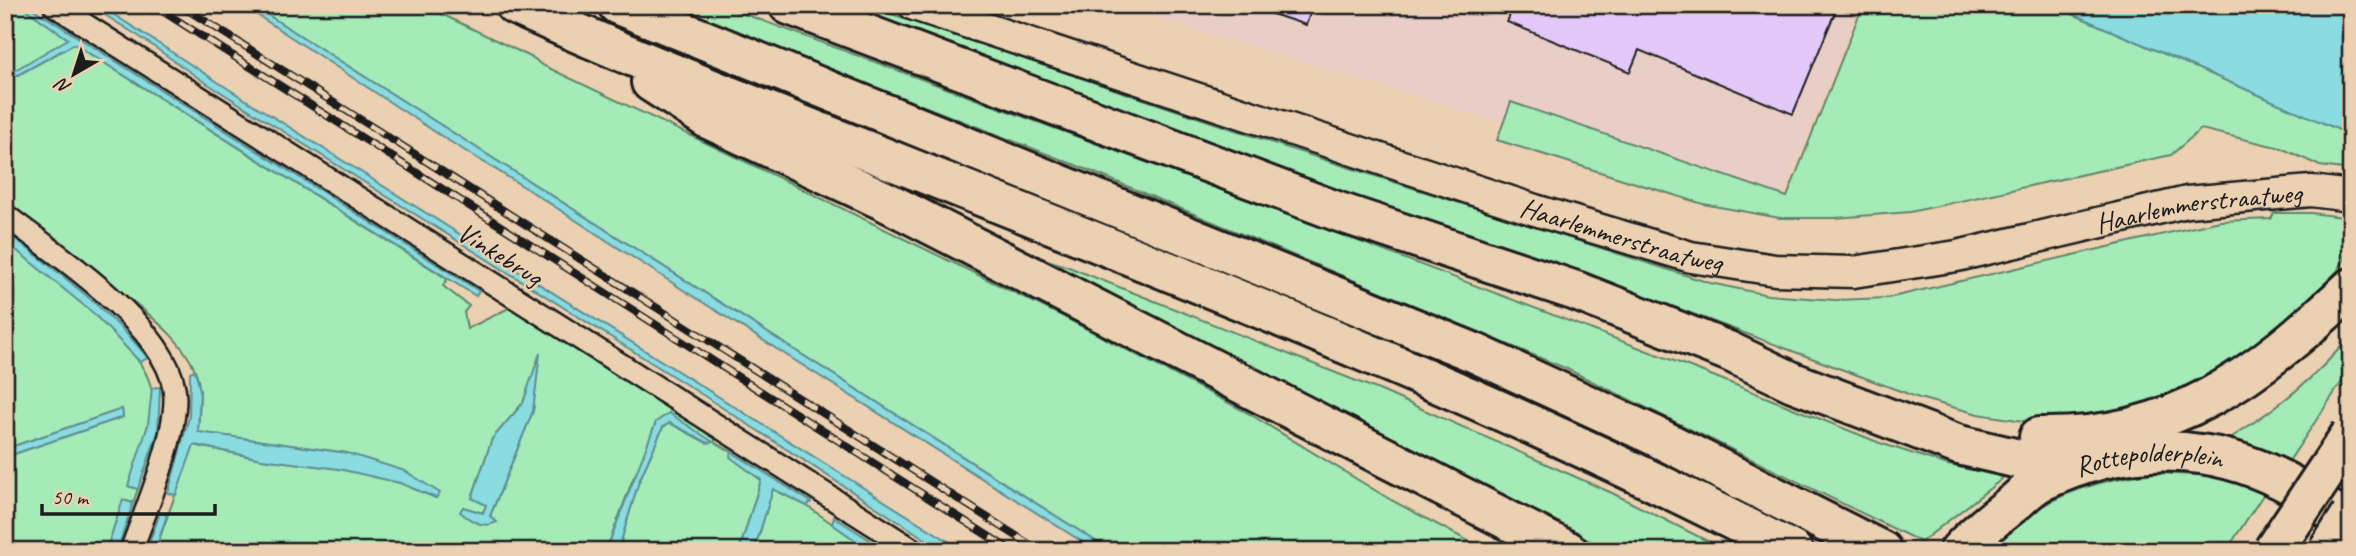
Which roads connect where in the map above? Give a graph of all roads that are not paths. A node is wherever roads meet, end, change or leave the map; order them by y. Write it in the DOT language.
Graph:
graph roads {
  1 [pos="54,5"];
  2 [pos="514,5"];
  3 [pos="618,5"];
  4 [pos="789,5"];
  5 [pos="915,5"];
  6 [pos="566,29"];
  7 [pos="2351,196"];
  8 [pos="5,215"];
  9 [pos="2351,288"];
  10 [pos="2351,305"];
  11 [pos="1904,424"];
  12 [pos="2351,434"];
  13 [pos="2149,450"];
  14 [pos="2093,461"];
  15 [pos="2351,515"];
  16 [pos="2351,527"];
  17 [pos="131,551"];
  18 [pos="915,551"];
  19 [pos="1568,551"];
  20 [pos="1793,551"];
  21 [pos="1882,551"];
  22 [pos="1959,551"];
  23 [pos="2273,551"];
  24 [pos="2328,551"];
  1 -- 18 [label="street, Vinkebrug"];
  2 -- 6 [label="highway"];
  3 -- 21 [label="highway"];
  4 -- 11 [label="highway"];
  5 -- 7 [label="main road, Haarlemmerstraatweg"];
  6 -- 19 [label="highway"];
  6 -- 20 [label="highway"];
  8 -- 17 [label="street"];
  9 -- 11 [label="highway"];
  10 -- 13 [label="highway"];
  11 -- 14 [label="highway"];
  12 -- 23 [label="highway, bridge"];
  13 -- 14 [label="highway, Rottepolderplein"];
  13 -- 16 [label="highway, Rottepolderplein"];
  14 -- 22 [label="highway, Rottepolderplein"];
  15 -- 24 [label="highway, bridge"];
}
